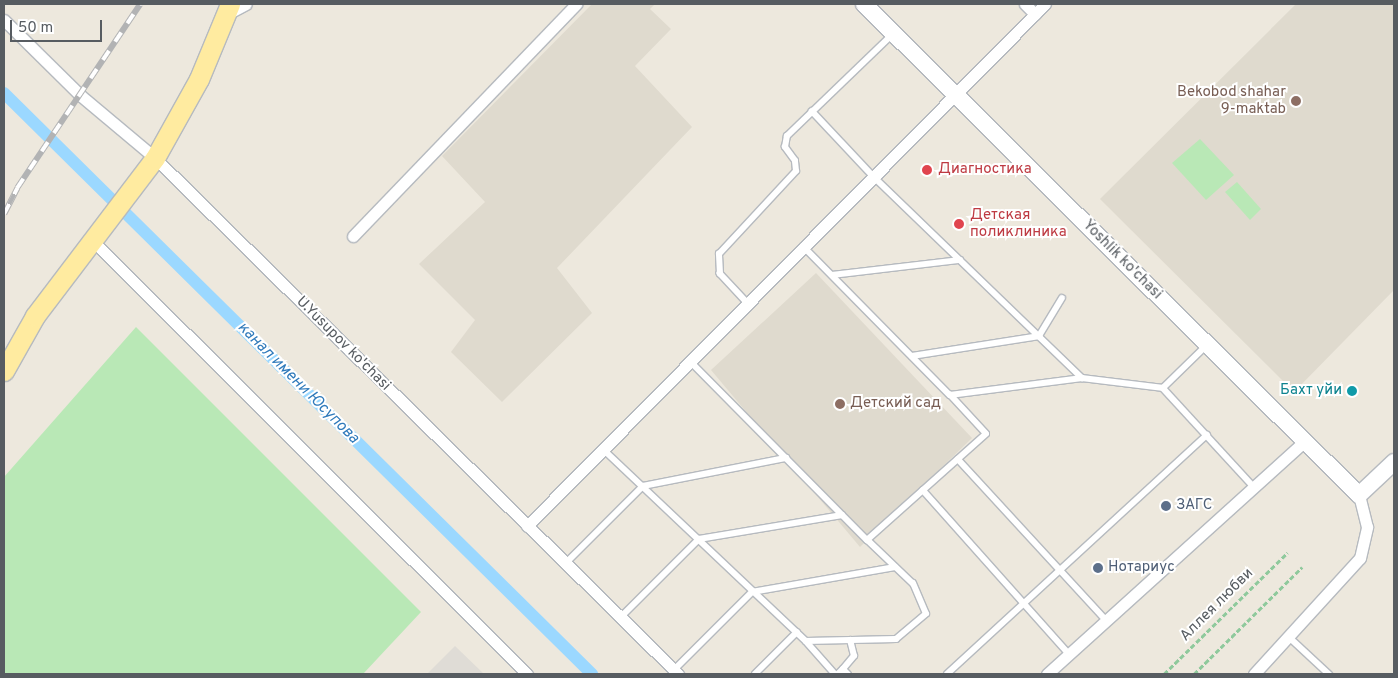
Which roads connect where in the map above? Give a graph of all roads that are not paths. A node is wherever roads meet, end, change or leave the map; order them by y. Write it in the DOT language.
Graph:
graph roads {
  1 [pos="246,4"];
  2 [pos="576,4"];
  3 [pos="864,4"];
  4 [pos="1025,4"];
  5 [pos="1045,4"];
  6 [pos="229,9"];
  7 [pos="1035,14"];
  8 [pos="4,20"];
  9 [pos="894,33"];
  10 [pos="954,93"];
  11 [pos="812,111"];
  12 [pos="155,158"];
  13 [pos="873,176"];
  14 [pos="96,233"];
  15 [pos="353,236"];
  16 [pos="803,246"];
  17 [pos="960,260"];
  18 [pos="832,275"];
  19 [pos="1062,298"];
  20 [pos="748,303"];
  21 [pos="1039,336"];
  22 [pos="1208,345"];
  23 [pos="912,356"];
  24 [pos="690,361"];
  25 [pos="4,371"];
  26 [pos="1082,378"];
  27 [pos="1163,388"];
  28 [pos="950,395"];
  29 [pos="1207,436"];
  30 [pos="1305,441"];
  31 [pos="603,449"];
  32 [pos="786,458"];
  33 [pos="958,459"];
  34 [pos="1394,462"];
  35 [pos="643,486"];
  36 [pos="1254,487"];
  37 [pos="923,490"];
  38 [pos="1360,495"];
  39 [pos="842,515"];
  40 [pos="527,526"];
  41 [pos="699,539"];
  42 [pos="867,540"];
  43 [pos="566,564"];
  44 [pos="895,567"];
  45 [pos="1060,570"];
  46 [pos="752,592"];
  47 [pos="1024,603"];
  48 [pos="620,618"];
  49 [pos="1105,619"];
  50 [pos="797,632"];
  51 [pos="1288,636"];
  52 [pos="850,640"];
  53 [pos="806,641"];
  54 [pos="1069,654"];
  55 [pos="843,669"];
  56 [pos="676,672"];
  57 [pos="526,674"];
  58 [pos="755,674"];
  59 [pos="836,674"];
  60 [pos="848,674"];
  61 [pos="947,674"];
  62 [pos="1047,674"];
  63 [pos="1254,674"];
  64 [pos="1329,674"];
  1 -- 6 [label="street"];
  2 -- 15 [label="street"];
  3 -- 9 [label="street, Yoshlik ko'chasi"];
  4 -- 7 [label="street"];
  5 -- 7 [label="street"];
  6 -- 12 [label="main road"];
  7 -- 10 [label="street"];
  8 -- 12 [label="street, U.Yusupov ko'chasi"];
  9 -- 10 [label="street, Yoshlik ko'chasi"];
  9 -- 11 [label="lane"];
  10 -- 13 [label="street"];
  10 -- 22 [label="street, Yoshlik ko'chasi"];
  11 -- 13 [label="lane"];
  11 -- 20 [label="lane"];
  12 -- 14 [label="main road"];
  12 -- 40 [label="street, U.Yusupov ko'chasi"];
  13 -- 16 [label="street"];
  13 -- 17 [label="lane"];
  14 -- 25 [label="main road"];
  14 -- 57 [label="street"];
  16 -- 18 [label="lane"];
  16 -- 20 [label="street"];
  17 -- 18 [label="lane"];
  17 -- 21 [label="lane"];
  18 -- 23 [label="lane"];
  19 -- 21 [label="lane"];
  20 -- 24 [label="street"];
  21 -- 23 [label="lane"];
  21 -- 26 [label="lane"];
  22 -- 27 [label="lane"];
  22 -- 30 [label="street, Yoshlik ko'chasi"];
  23 -- 28 [label="lane"];
  24 -- 31 [label="street"];
  24 -- 32 [label="lane"];
  26 -- 27 [label="lane"];
  26 -- 28 [label="lane"];
  27 -- 29 [label="lane"];
  28 -- 33 [label="lane"];
  29 -- 36 [label="lane"];
  29 -- 45 [label="lane"];
  30 -- 36 [label="street"];
  30 -- 38 [label="street, Yoshlik ko'chasi"];
  31 -- 35 [label="lane"];
  31 -- 40 [label="street"];
  32 -- 35 [label="lane"];
  32 -- 39 [label="lane"];
  33 -- 37 [label="lane"];
  33 -- 45 [label="lane"];
  34 -- 38 [label="street"];
  35 -- 41 [label="lane"];
  35 -- 43 [label="lane"];
  36 -- 49 [label="street"];
  37 -- 42 [label="lane"];
  37 -- 47 [label="lane"];
  38 -- 51 [label="street"];
  39 -- 41 [label="lane"];
  39 -- 42 [label="lane"];
  40 -- 43 [label="street, U.Yusupov ko'chasi"];
  41 -- 46 [label="lane"];
  41 -- 48 [label="lane"];
  42 -- 44 [label="lane"];
  43 -- 48 [label="street, U.Yusupov ko'chasi"];
  44 -- 46 [label="lane"];
  44 -- 52 [label="lane"];
  45 -- 47 [label="lane"];
  45 -- 49 [label="lane"];
  46 -- 50 [label="lane"];
  46 -- 56 [label="lane"];
  47 -- 54 [label="lane"];
  47 -- 61 [label="lane"];
  48 -- 56 [label="street, U.Yusupov ko'chasi"];
  49 -- 54 [label="street"];
  50 -- 53 [label="lane"];
  50 -- 58 [label="lane"];
  51 -- 63 [label="street"];
  51 -- 64 [label="lane"];
  52 -- 53 [label="lane"];
  52 -- 55 [label="lane"];
  53 -- 59 [label="lane"];
  54 -- 62 [label="street"];
  55 -- 59 [label="lane"];
  55 -- 60 [label="lane"];
}
